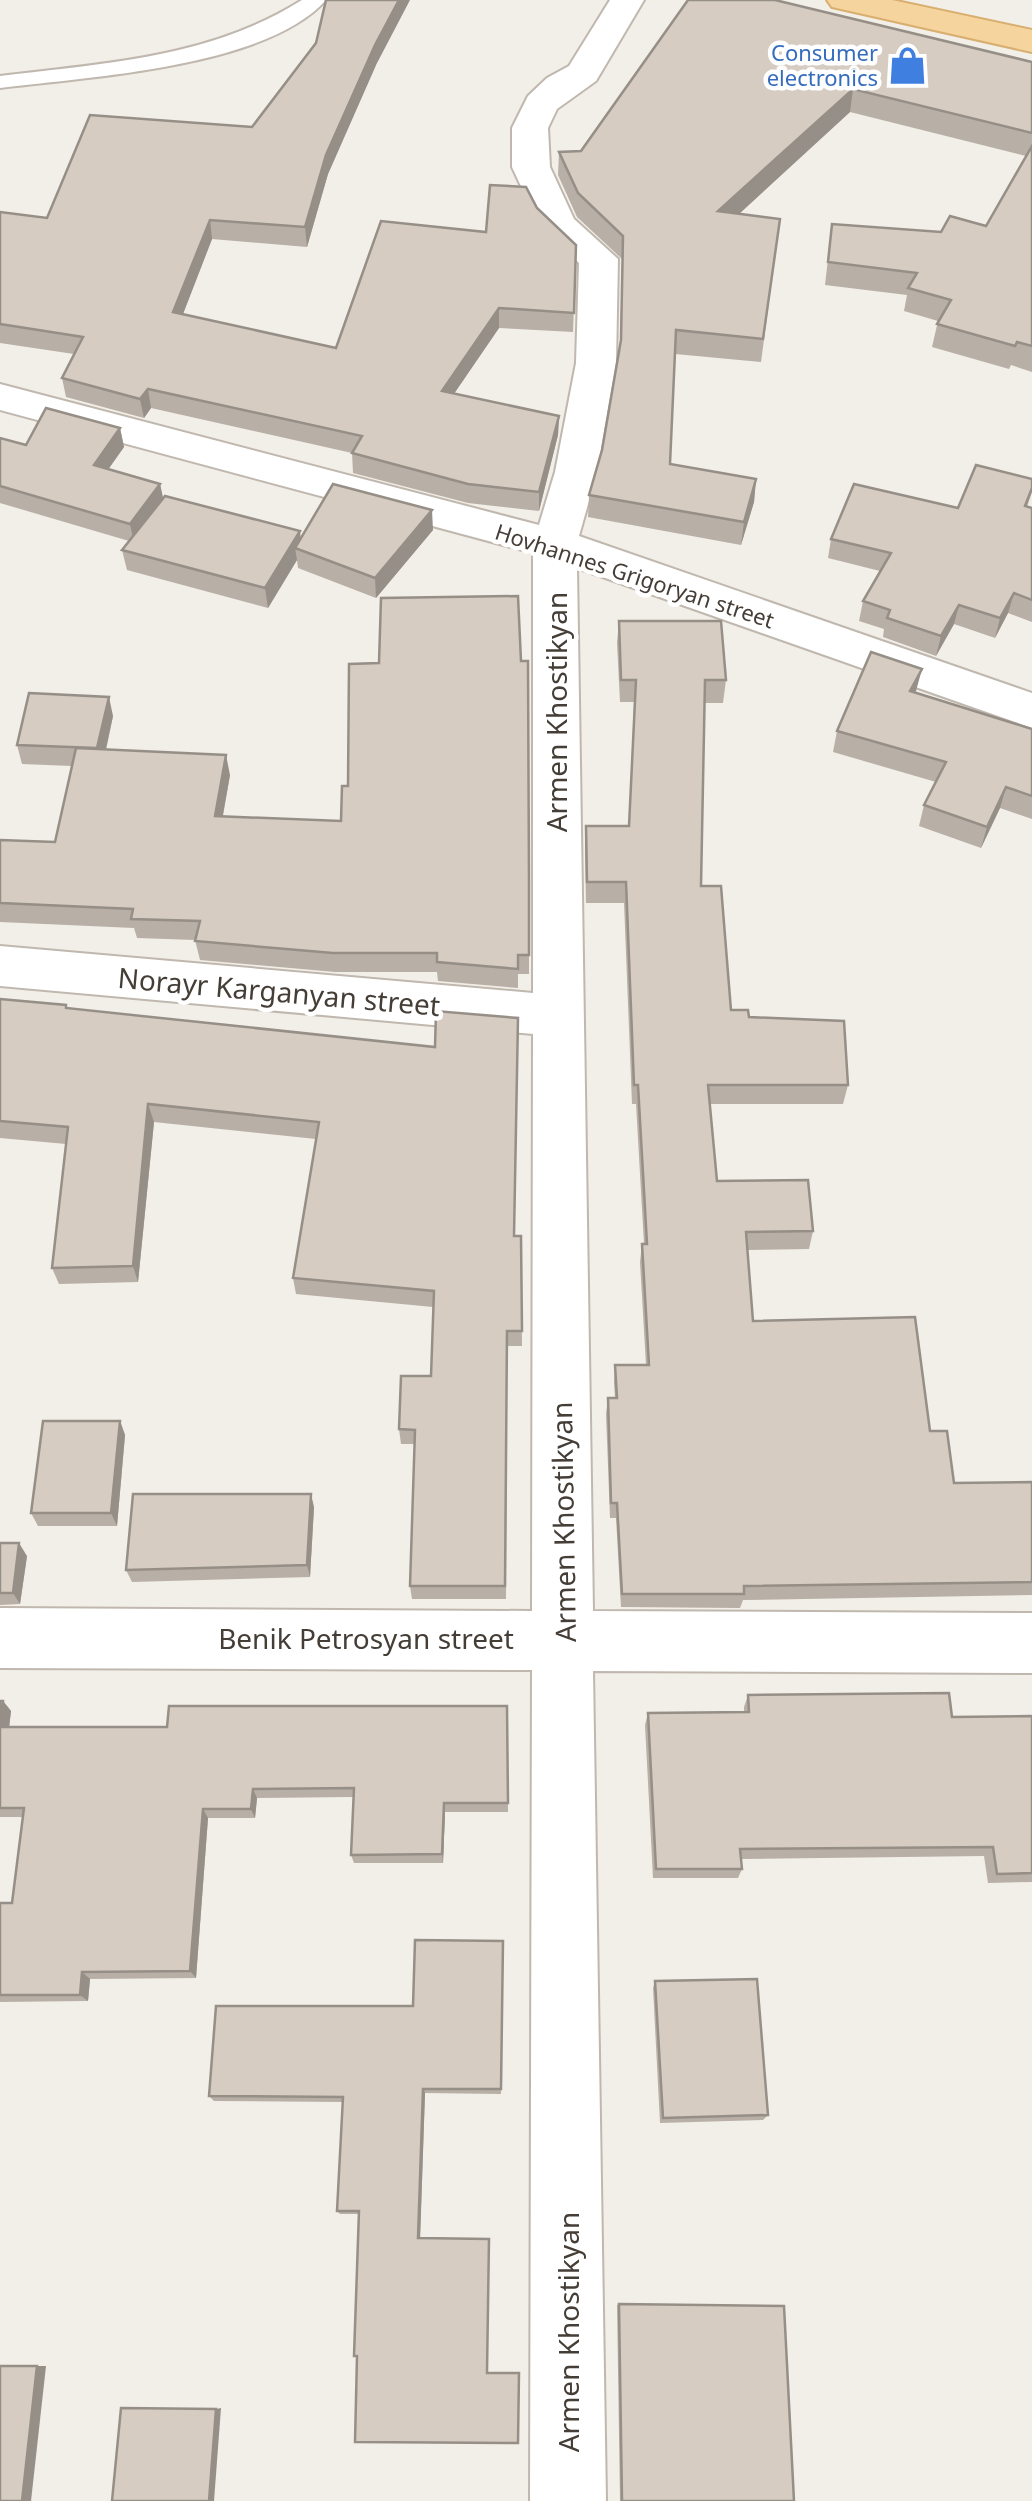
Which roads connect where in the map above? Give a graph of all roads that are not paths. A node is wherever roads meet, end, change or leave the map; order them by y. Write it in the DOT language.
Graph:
graph roads {
  1 [pos="316,0"];
  2 [pos="627,0"];
  3 [pos="844,0"];
  4 [pos="995,0"];
  5 [pos="1032,8"];
  6 [pos="1032,41"];
  7 [pos="0,82"];
  8 [pos="0,396"];
  9 [pos="555,544"];
  10 [pos="1032,711"];
  11 [pos="0,966"];
  12 [pos="558,1016"];
  13 [pos="0,1638"];
  14 [pos="565,1638"];
  15 [pos="1032,1643"];
  16 [pos="568,2501"];
  1 -- 7 [label="lane"];
  2 -- 9 [label="street, Armen Khostikyan"];
  3 -- 6 [label="main road"];
  4 -- 5 [label="main road"];
  8 -- 9 [label="street, Hovhannes Grigoryan street"];
  9 -- 10 [label="street, Hovhannes Grigoryan street"];
  9 -- 12 [label="street, Armen Khostikyan"];
  11 -- 12 [label="street, Norayr Karganyan street"];
  12 -- 14 [label="street, Armen Khostikyan"];
  13 -- 14 [label="street, Benik Petrosyan street"];
  14 -- 15 [label="street, Benik Petrosyan street"];
  14 -- 16 [label="street, Armen Khostikyan"];
}
